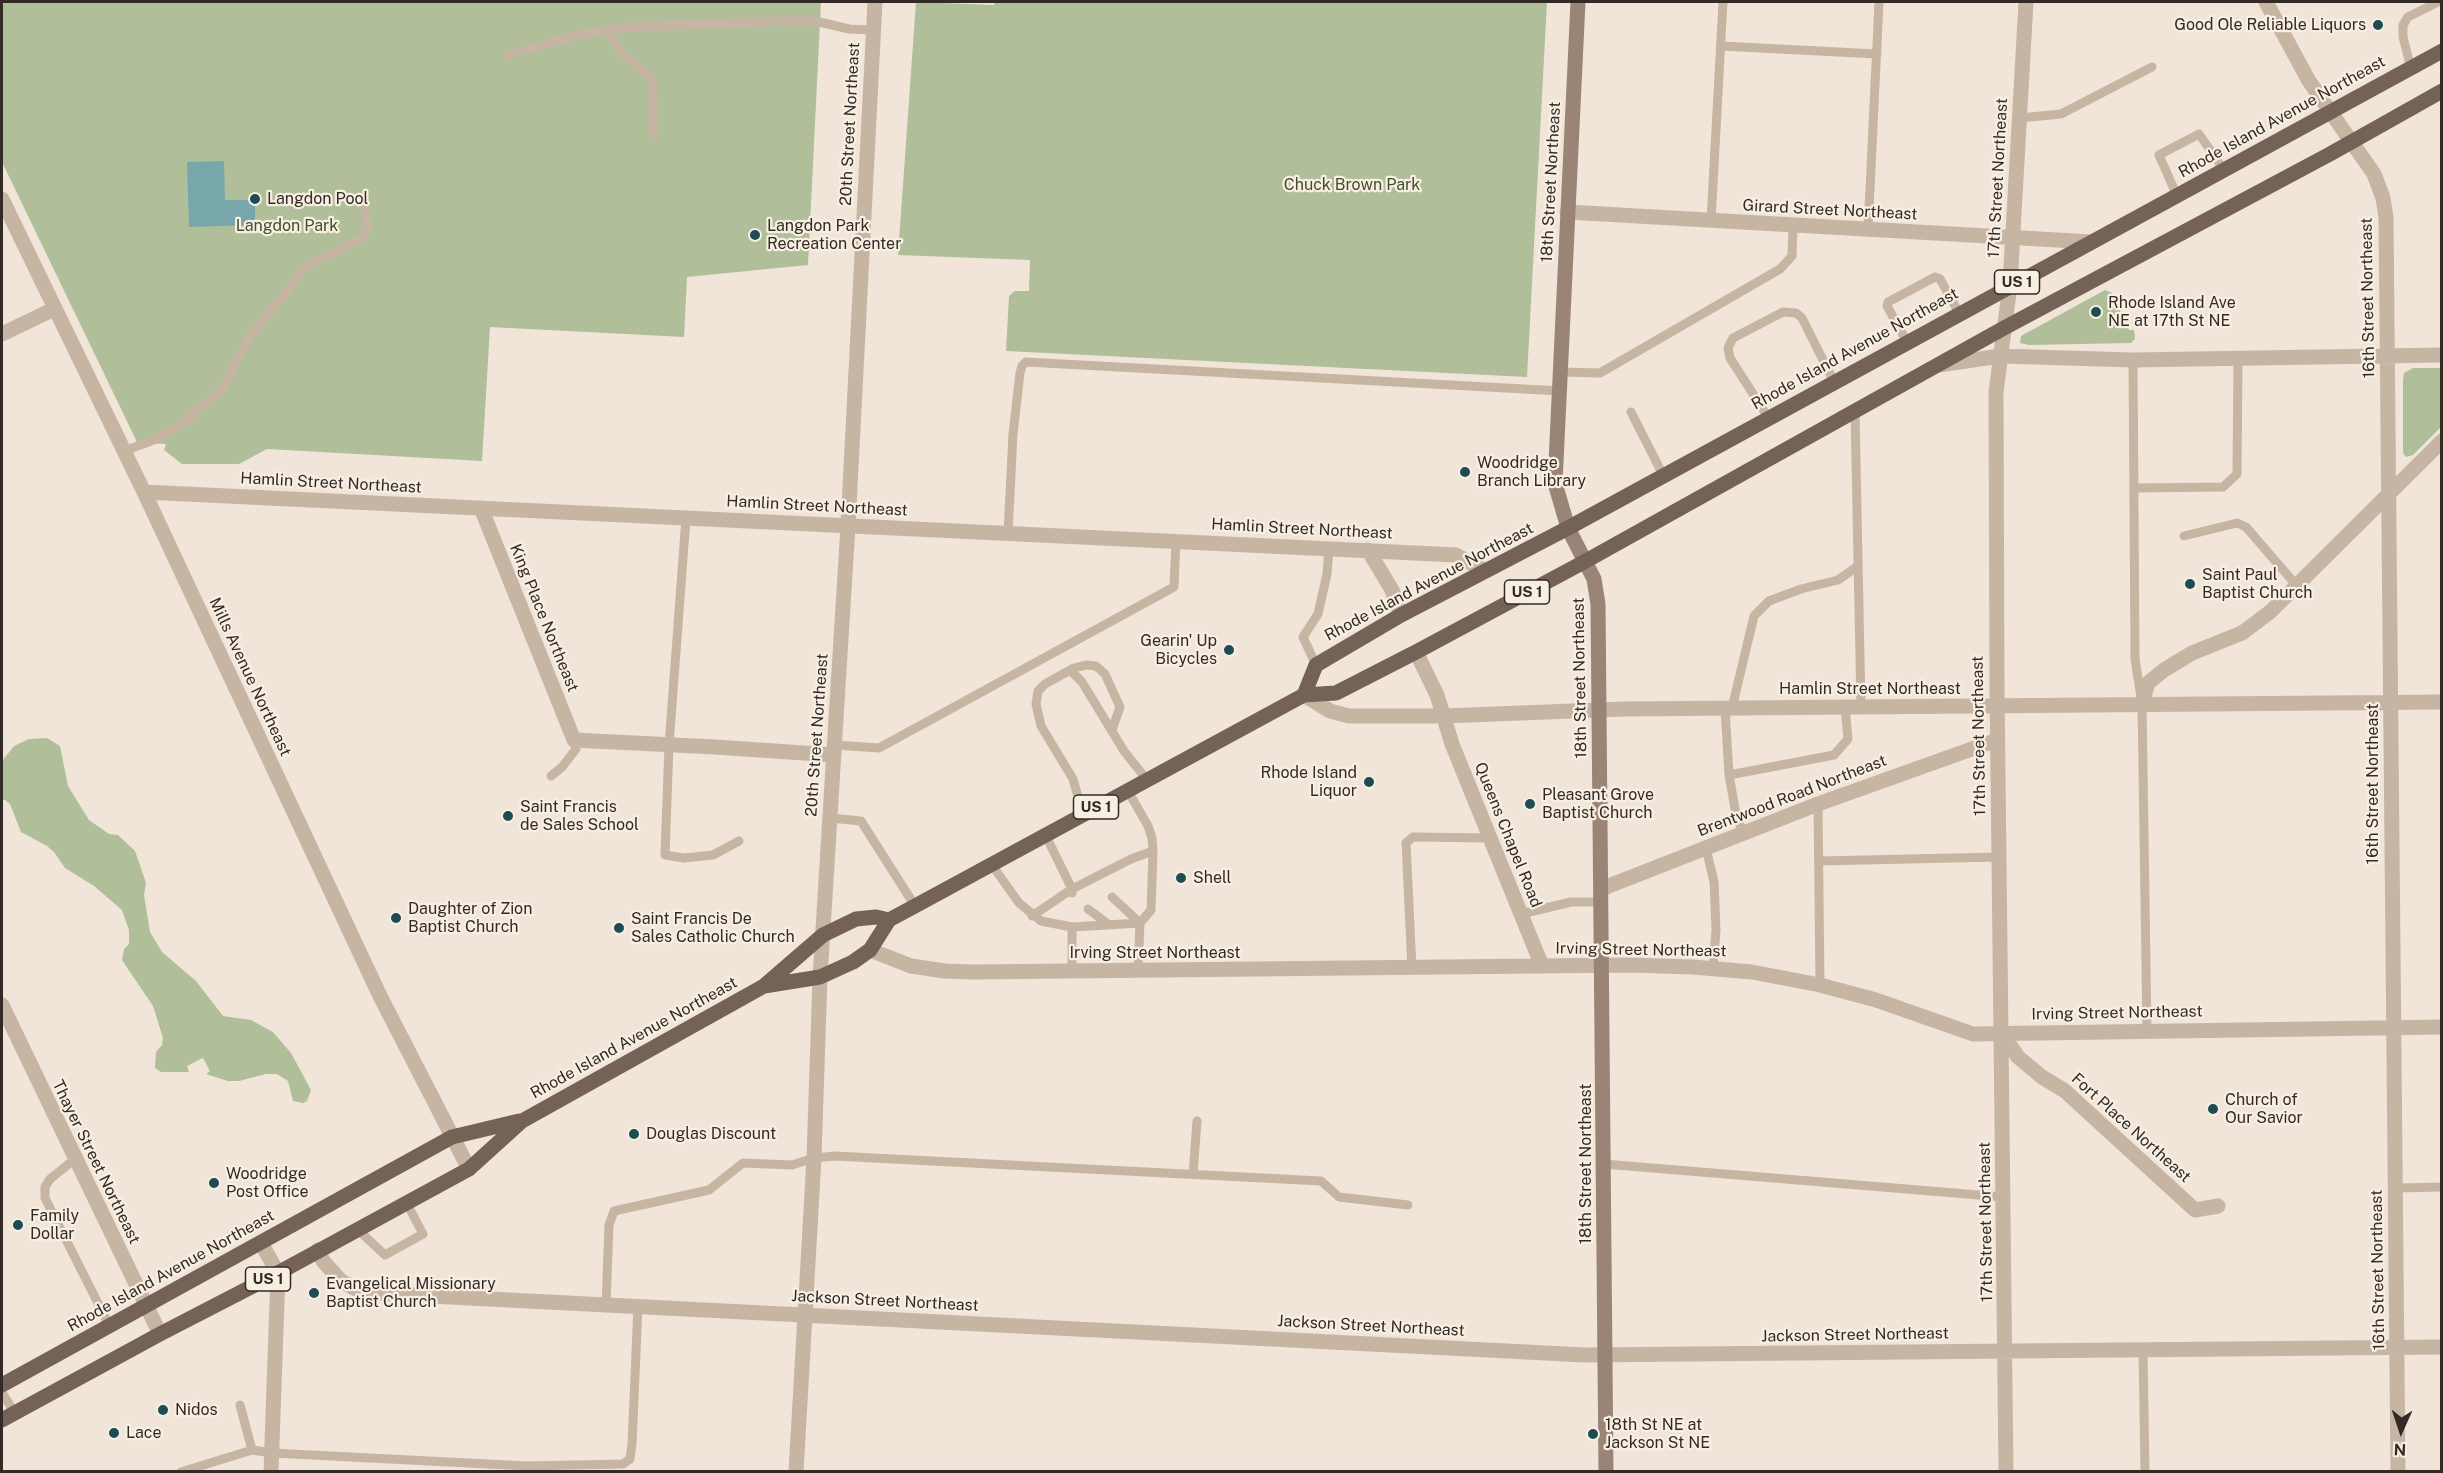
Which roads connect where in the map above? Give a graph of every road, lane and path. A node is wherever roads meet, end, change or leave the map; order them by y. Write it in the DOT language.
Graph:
graph roads {
  1 [pos="874,2"];
  2 [pos="1578,2"];
  3 [pos="1723,2"];
  4 [pos="1879,2"];
  5 [pos="2026,2"];
  6 [pos="2266,2"];
  7 [pos="2438,2"];
  8 [pos="605,30"];
  9 [pos="873,30"];
  10 [pos="1720,46"];
  11 [pos="2442,51"];
  12 [pos="1877,54"];
  13 [pos="507,55"];
  14 [pos="2152,67"];
  15 [pos="2411,68"];
  16 [pos="2442,91"];
  17 [pos="2332,111"];
  18 [pos="2020,118"];
  19 [pos="652,136"];
  20 [pos="2352,141"];
  21 [pos="2224,170"];
  22 [pos="2177,196"];
  23 [pos="2,199"];
  24 [pos="362,199"];
  25 [pos="1567,212"];
  26 [pos="1711,221"];
  27 [pos="1793,226"];
  28 [pos="1868,230"];
  29 [pos="2013,238"];
  30 [pos="2092,242"];
  31 [pos="2010,285"];
  32 [pos="54,309"];
  33 [pos="1959,313"];
  34 [pos="2004,328"];
  35 [pos="2,334"];
  36 [pos="1907,342"];
  37 [pos="2442,355"];
  38 [pos="2000,356"];
  39 [pos="2388,356"];
  40 [pos="2238,358"];
  41 [pos="2133,360"];
  42 [pos="1939,365"];
  43 [pos="1562,372"];
  44 [pos="1834,381"];
  45 [pos="1561,391"];
  46 [pos="1630,412"];
  47 [pos="1855,412"];
  48 [pos="1768,417"];
  49 [pos="2442,441"];
  50 [pos="124,451"];
  51 [pos="1664,475"];
  52 [pos="2134,488"];
  53 [pos="144,492"];
  54 [pos="2389,494"];
  55 [pos="481,508"];
  56 [pos="686,518"];
  57 [pos="848,526"];
  58 [pos="1568,528"];
  59 [pos="1008,533"];
  60 [pos="2184,536"];
  61 [pos="1176,541"];
  62 [pos="1329,548"];
  63 [pos="1368,550"];
  64 [pos="1584,562"];
  65 [pos="1858,566"];
  66 [pos="1484,570"];
  67 [pos="2297,586"];
  68 [pos="1401,615"];
  69 [pos="1416,652"];
  70 [pos="1316,665"];
  71 [pos="1070,670"];
  72 [pos="1304,695"];
  73 [pos="2442,702"];
  74 [pos="2390,703"];
  75 [pos="2142,704"];
  76 [pos="1845,707"];
  77 [pos="1861,707"];
  78 [pos="1997,707"];
  79 [pos="1729,708"];
  80 [pos="1600,710"];
  81 [pos="1443,716"];
  82 [pos="1112,730"];
  83 [pos="574,740"];
  84 [pos="1997,740"];
  85 [pos="669,744"];
  86 [pos="835,750"];
  87 [pos="1729,775"];
  88 [pos="551,776"];
  89 [pos="1147,780"];
  90 [pos="1128,791"];
  91 [pos="1818,804"];
  92 [pos="1083,814"];
  93 [pos="830,818"];
  94 [pos="1743,833"];
  95 [pos="1046,836"];
  96 [pos="1491,837"];
  97 [pos="740,841"];
  98 [pos="1706,848"];
  99 [pos="1153,851"];
  100 [pos="1999,857"];
  101 [pos="1819,861"];
  102 [pos="992,865"];
  103 [pos="1085,887"];
  104 [pos="1072,892"];
  105 [pos="1602,896"];
  106 [pos="1112,897"];
  107 [pos="915,906"];
  108 [pos="1088,909"];
  109 [pos="1521,914"];
  110 [pos="1032,916"];
  111 [pos="889,920"];
  112 [pos="1140,923"];
  113 [pos="1108,924"];
  114 [pos="1072,927"];
  115 [pos="823,935"];
  116 [pos="870,950"];
  117 [pos="1602,965"];
  118 [pos="1542,966"];
  119 [pos="1412,968"];
  120 [pos="1713,969"];
  121 [pos="1138,971"];
  122 [pos="1072,972"];
  123 [pos="820,977"];
  124 [pos="1820,985"];
  125 [pos="764,986"];
  126 [pos="2,1005"];
  127 [pos="2393,1027"];
  128 [pos="2442,1027"];
  129 [pos="6,1028"];
  130 [pos="2147,1030"];
  131 [pos="2001,1032"];
  132 [pos="522,1121"];
  133 [pos="1197,1121"];
  134 [pos="452,1137"];
  135 [pos="813,1158"];
  136 [pos="75,1159"];
  137 [pos="1604,1164"];
  138 [pos="469,1169"];
  139 [pos="1193,1174"];
  140 [pos="2442,1187"];
  141 [pos="2396,1188"];
  142 [pos="2004,1197"];
  143 [pos="406,1203"];
  144 [pos="1408,1205"];
  145 [pos="2218,1206"];
  146 [pos="357,1229"];
  147 [pos="261,1243"];
  148 [pos="318,1250"];
  149 [pos="278,1273"];
  150 [pos="145,1305"];
  151 [pos="606,1305"];
  152 [pos="638,1307"];
  153 [pos="805,1315"];
  154 [pos="109,1325"];
  155 [pos="160,1334"];
  156 [pos="2397,1347"];
  157 [pos="2442,1347"];
  158 [pos="2143,1350"];
  159 [pos="2005,1352"];
  160 [pos="1605,1356"];
  161 [pos="2,1385"];
  162 [pos="2,1394"];
  163 [pos="240,1404"];
  164 [pos="8,1417"];
  165 [pos="252,1450"];
  166 [pos="272,1453"];
  167 [pos="406,1460"];
  168 [pos="624,1468"];
  169 [pos="181,1472"];
  170 [pos="271,1472"];
  171 [pos="405,1472"];
  172 [pos="796,1472"];
  173 [pos="1606,1472"];
  174 [pos="2006,1472"];
  175 [pos="2145,1472"];
  176 [pos="2398,1472"];
  1 -- 9 [label="street, 20th Street Northeast"];
  2 -- 25 [label="main road, 18th Street Northeast"];
  3 -- 10 [label="lane"];
  4 -- 12 [label="lane"];
  5 -- 18 [label="street, 17th Street Northeast"];
  6 -- 17 [label="street, 16th Street Northeast"];
  7 -- 15 [label="lane"];
  8 -- 9 [label="lane"];
  8 -- 13 [label="lane"];
  8 -- 19 [label="lane"];
  9 -- 57 [label="street, 20th Street Northeast"];
  10 -- 12 [label="lane"];
  10 -- 26 [label="lane"];
  11 -- 15 [label="main road, Rhode Island Avenue Northeast / US 1"];
  12 -- 28 [label="lane"];
  14 -- 18 [label="lane"];
  15 -- 17 [label="main road, Rhode Island Avenue Northeast / US 1"];
  16 -- 20 [label="main road, Rhode Island Avenue Northeast / US 1"];
  17 -- 20 [label="street, 16th Street Northeast"];
  17 -- 21 [label="main road, Rhode Island Avenue Northeast / US 1"];
  18 -- 29 [label="street, 17th Street Northeast"];
  20 -- 34 [label="main road, Rhode Island Avenue Northeast / US 1"];
  20 -- 39 [label="street, 16th Street Northeast"];
  21 -- 22 [label="main road, Rhode Island Avenue Northeast / US 1"];
  21 -- 22 [label="lane"];
  22 -- 30 [label="main road, Rhode Island Avenue Northeast / US 1"];
  23 -- 32 [label="street, Mills Avenue Northeast"];
  24 -- 50 [label="lane"];
  25 -- 26 [label="street, Girard Street Northeast"];
  25 -- 43 [label="main road, 18th Street Northeast"];
  26 -- 27 [label="street, Girard Street Northeast"];
  27 -- 28 [label="street, Girard Street Northeast"];
  27 -- 43 [label="lane"];
  28 -- 29 [label="street, Girard Street Northeast"];
  29 -- 30 [label="street, Girard Street Northeast"];
  29 -- 31 [label="street, 17th Street Northeast"];
  30 -- 31 [label="main road, Rhode Island Avenue Northeast / US 1"];
  31 -- 33 [label="main road, Rhode Island Avenue Northeast / US 1"];
  31 -- 34 [label="street, 17th Street Northeast"];
  32 -- 35 [label="street"];
  32 -- 50 [label="street, Mills Avenue Northeast"];
  33 -- 36 [label="main road, Rhode Island Avenue Northeast / US 1"];
  33 -- 36 [label="lane"];
  34 -- 38 [label="street, 17th Street Northeast"];
  34 -- 42 [label="main road, Rhode Island Avenue Northeast / US 1"];
  36 -- 44 [label="main road, Rhode Island Avenue Northeast / US 1"];
  37 -- 39 [label="street"];
  38 -- 41 [label="street"];
  38 -- 42 [label="street"];
  38 -- 78 [label="street, 17th Street Northeast"];
  39 -- 40 [label="street"];
  39 -- 54 [label="street, 16th Street Northeast"];
  40 -- 41 [label="street"];
  40 -- 52 [label="lane"];
  41 -- 52 [label="lane"];
  42 -- 47 [label="main road, Rhode Island Avenue Northeast / US 1"];
  43 -- 45 [label="main road, 18th Street Northeast"];
  44 -- 48 [label="main road, Rhode Island Avenue Northeast / US 1"];
  44 -- 48 [label="lane"];
  45 -- 58 [label="main road, 18th Street Northeast"];
  45 -- 59 [label="lane"];
  46 -- 51 [label="lane"];
  47 -- 64 [label="main road, Rhode Island Avenue Northeast / US 1"];
  47 -- 65 [label="lane"];
  48 -- 51 [label="main road, Rhode Island Avenue Northeast / US 1"];
  49 -- 54 [label="street"];
  50 -- 53 [label="street, Mills Avenue Northeast"];
  51 -- 58 [label="main road, Rhode Island Avenue Northeast / US 1"];
  52 -- 75 [label="lane"];
  53 -- 55 [label="street, Hamlin Street Northeast"];
  53 -- 134 [label="street, Mills Avenue Northeast"];
  54 -- 67 [label="street"];
  54 -- 74 [label="street, 16th Street Northeast"];
  55 -- 56 [label="street, Hamlin Street Northeast"];
  55 -- 83 [label="street, King Place Northeast"];
  56 -- 57 [label="street, Hamlin Street Northeast"];
  56 -- 85 [label="lane"];
  57 -- 59 [label="street, Hamlin Street Northeast"];
  57 -- 86 [label="street, 20th Street Northeast"];
  58 -- 64 [label="main road, 18th Street Northeast"];
  58 -- 66 [label="main road, Rhode Island Avenue Northeast / US 1"];
  59 -- 61 [label="street, Hamlin Street Northeast"];
  60 -- 67 [label="lane"];
  61 -- 62 [label="street, Hamlin Street Northeast"];
  61 -- 86 [label="lane"];
  62 -- 63 [label="street, Hamlin Street Northeast"];
  62 -- 70 [label="lane"];
  63 -- 66 [label="street, Hamlin Street Northeast"];
  63 -- 68 [label="street"];
  64 -- 69 [label="main road, Rhode Island Avenue Northeast / US 1"];
  64 -- 80 [label="main road, 18th Street Northeast"];
  65 -- 77 [label="lane"];
  65 -- 79 [label="lane"];
  66 -- 68 [label="main road, Rhode Island Avenue Northeast / US 1"];
  67 -- 75 [label="street"];
  68 -- 70 [label="main road, Rhode Island Avenue Northeast / US 1"];
  69 -- 72 [label="main road, Rhode Island Avenue Northeast / US 1"];
  69 -- 81 [label="street"];
  70 -- 72 [label="main road, Rhode Island Avenue Northeast"];
  71 -- 82 [label="lane"];
  71 -- 82 [label="lane"];
  71 -- 92 [label="lane"];
  72 -- 81 [label="street, Hamlin Street Northeast"];
  72 -- 89 [label="main road, Rhode Island Avenue Northeast / US 1"];
  73 -- 74 [label="street, Hamlin Street Northeast"];
  74 -- 75 [label="street, Hamlin Street Northeast"];
  74 -- 127 [label="street, 16th Street Northeast"];
  75 -- 78 [label="street, Hamlin Street Northeast"];
  75 -- 130 [label="lane"];
  76 -- 77 [label="street, Hamlin Street Northeast"];
  76 -- 79 [label="street, Hamlin Street Northeast"];
  76 -- 87 [label="lane"];
  77 -- 78 [label="street, Hamlin Street Northeast"];
  78 -- 84 [label="street, 17th Street Northeast"];
  79 -- 80 [label="street, Hamlin Street Northeast"];
  79 -- 87 [label="lane"];
  80 -- 81 [label="street, Hamlin Street Northeast"];
  80 -- 105 [label="main road, 18th Street Northeast"];
  81 -- 96 [label="street, Queens Chapel Road"];
  82 -- 89 [label="lane"];
  83 -- 85 [label="street"];
  83 -- 88 [label="lane"];
  84 -- 91 [label="street, Brentwood Road Northeast"];
  84 -- 100 [label="street, 17th Street Northeast"];
  85 -- 86 [label="street"];
  85 -- 97 [label="lane"];
  86 -- 93 [label="street, 20th Street Northeast"];
  87 -- 94 [label="lane"];
  89 -- 90 [label="main road, Rhode Island Avenue Northeast / US 1"];
  90 -- 92 [label="main road, Rhode Island Avenue Northeast / US 1"];
  90 -- 99 [label="lane"];
  91 -- 94 [label="street, Brentwood Road Northeast"];
  91 -- 101 [label="lane"];
  92 -- 95 [label="main road, Rhode Island Avenue Northeast / US 1"];
  93 -- 107 [label="lane"];
  93 -- 115 [label="street, 20th Street Northeast"];
  94 -- 98 [label="street, Brentwood Road Northeast"];
  95 -- 102 [label="main road, Rhode Island Avenue Northeast / US 1"];
  95 -- 104 [label="lane"];
  96 -- 109 [label="street, Queens Chapel Road"];
  96 -- 119 [label="lane"];
  98 -- 105 [label="street, Brentwood Road Northeast"];
  98 -- 120 [label="lane"];
  99 -- 104 [label="lane"];
  99 -- 112 [label="lane"];
  100 -- 101 [label="lane"];
  100 -- 131 [label="street, 17th Street Northeast"];
  101 -- 124 [label="lane"];
  102 -- 107 [label="main road, Rhode Island Avenue Northeast / US 1"];
  102 -- 110 [label="lane"];
  103 -- 104 [label="lane"];
  104 -- 110 [label="lane"];
  105 -- 109 [label="lane"];
  105 -- 117 [label="main road, 18th Street Northeast"];
  106 -- 112 [label="lane"];
  107 -- 111 [label="main road, Rhode Island Avenue Northeast / US 1"];
  108 -- 113 [label="lane"];
  109 -- 118 [label="street, Queens Chapel Road"];
  110 -- 114 [label="lane"];
  111 -- 115 [label="main road, Rhode Island Avenue Northeast / US 1"];
  111 -- 116 [label="main road, Rhode Island Avenue Northeast / US 1"];
  112 -- 113 [label="lane"];
  112 -- 121 [label="lane"];
  113 -- 114 [label="lane"];
  114 -- 122 [label="lane"];
  115 -- 123 [label="street, 20th Street Northeast"];
  115 -- 125 [label="main road, Rhode Island Avenue Northeast / US 1"];
  116 -- 122 [label="street, Irving Street Northeast"];
  116 -- 123 [label="main road, Rhode Island Avenue Northeast / US 1"];
  117 -- 118 [label="street, Irving Street Northeast"];
  117 -- 120 [label="street, Irving Street Northeast"];
  117 -- 137 [label="main road, 18th Street Northeast"];
  118 -- 119 [label="street, Irving Street Northeast"];
  119 -- 121 [label="street, Irving Street Northeast"];
  120 -- 124 [label="street, Irving Street Northeast"];
  121 -- 122 [label="street, Irving Street Northeast"];
  123 -- 125 [label="main road, Rhode Island Avenue Northeast / US 1"];
  123 -- 135 [label="street, 20th Street Northeast"];
  124 -- 131 [label="street, Irving Street Northeast"];
  125 -- 132 [label="main road, Rhode Island Avenue Northeast / US 1"];
  126 -- 129 [label="street, Thayer Street Northeast"];
  127 -- 128 [label="street, Irving Street Northeast"];
  127 -- 130 [label="street, Irving Street Northeast"];
  127 -- 141 [label="street, 16th Street Northeast"];
  129 -- 136 [label="street, Thayer Street Northeast"];
  130 -- 131 [label="street, Irving Street Northeast"];
  131 -- 142 [label="street, 17th Street Northeast"];
  131 -- 145 [label="street, Fort Place Northeast"];
  132 -- 134 [label="main road, Rhode Island Avenue Northeast / US 1"];
  132 -- 138 [label="main road, Rhode Island Avenue Northeast / US 1"];
  133 -- 139 [label="lane"];
  134 -- 138 [label="street, Mills Avenue Northeast"];
  134 -- 147 [label="main road, Rhode Island Avenue Northeast / US 1"];
  135 -- 139 [label="lane"];
  135 -- 151 [label="lane"];
  135 -- 153 [label="street, 20th Street Northeast"];
  136 -- 150 [label="street, Thayer Street Northeast"];
  136 -- 154 [label="lane"];
  137 -- 142 [label="lane"];
  137 -- 160 [label="main road, 18th Street Northeast"];
  138 -- 143 [label="main road, Rhode Island Avenue Northeast / US 1"];
  139 -- 144 [label="lane"];
  140 -- 141 [label="lane"];
  141 -- 156 [label="street, 16th Street Northeast"];
  142 -- 159 [label="street, 17th Street Northeast"];
  143 -- 146 [label="main road, Rhode Island Avenue Northeast / US 1"];
  143 -- 146 [label="lane"];
  146 -- 148 [label="main road, Rhode Island Avenue Northeast / US 1"];
  147 -- 149 [label="street"];
  147 -- 150 [label="main road, Rhode Island Avenue Northeast / US 1"];
  148 -- 149 [label="main road, Rhode Island Avenue Northeast / US 1"];
  148 -- 151 [label="street, Jackson Street Northeast"];
  149 -- 155 [label="main road, Rhode Island Avenue Northeast / US 1"];
  149 -- 166 [label="street"];
  150 -- 154 [label="main road, Rhode Island Avenue Northeast / US 1"];
  150 -- 155 [label="street, Thayer Street Northeast"];
  151 -- 152 [label="street, Jackson Street Northeast"];
  152 -- 153 [label="street, Jackson Street Northeast"];
  152 -- 168 [label="lane"];
  153 -- 160 [label="street, Jackson Street Northeast"];
  153 -- 172 [label="street, 20th Street Northeast"];
  154 -- 161 [label="main road, Rhode Island Avenue Northeast / US 1"];
  155 -- 164 [label="main road, Rhode Island Avenue Northeast / US 1"];
  156 -- 157 [label="street, Jackson Street Northeast"];
  156 -- 158 [label="street, Jackson Street Northeast"];
  156 -- 176 [label="street, 16th Street Northeast"];
  158 -- 159 [label="street, Jackson Street Northeast"];
  158 -- 175 [label="lane"];
  159 -- 160 [label="street, Jackson Street Northeast"];
  159 -- 174 [label="street, 17th Street Northeast"];
  160 -- 173 [label="main road, 18th Street Northeast"];
  162 -- 164 [label="lane"];
  163 -- 165 [label="lane"];
  165 -- 166 [label="lane"];
  165 -- 169 [label="lane"];
  166 -- 167 [label="lane"];
  166 -- 170 [label="street"];
  167 -- 168 [label="lane"];
  167 -- 171 [label="lane"];
}
